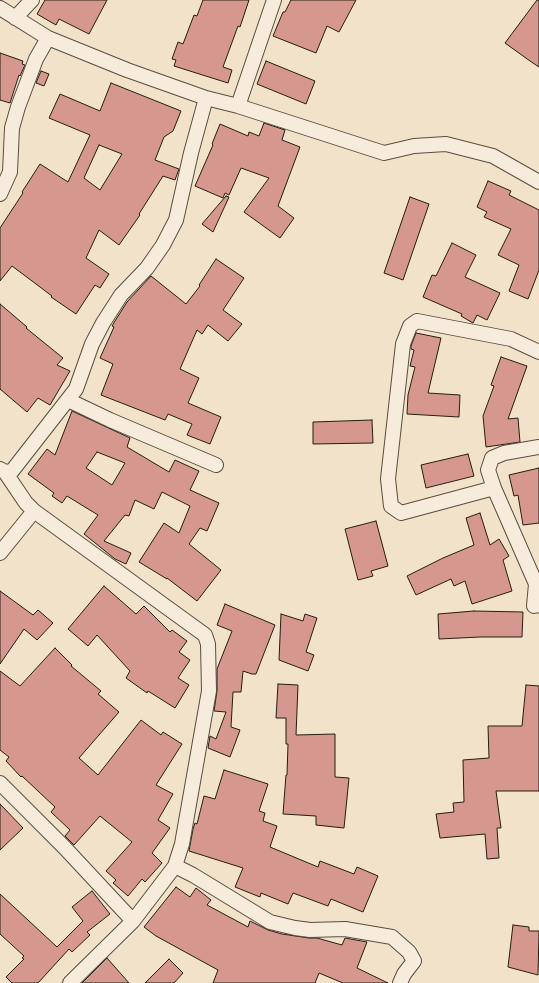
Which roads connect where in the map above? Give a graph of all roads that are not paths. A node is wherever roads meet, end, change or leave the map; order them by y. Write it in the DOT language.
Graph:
graph roads {
  1 [pos="32,0"];
  2 [pos="274,0"];
  3 [pos="0,8"];
  4 [pos="15,18"];
  5 [pos="48,38"];
  6 [pos="206,98"];
  7 [pos="238,106"];
  8 [pos="539,182"];
  9 [pos="0,194"];
  10 [pos="539,352"];
  11 [pos="68,400"];
  12 [pos="539,447"];
  13 [pos="216,465"];
  14 [pos="2,470"];
  15 [pos="494,488"];
  16 [pos="34,511"];
  17 [pos="0,553"];
  18 [pos="539,604"];
  19 [pos="0,783"];
  20 [pos="175,866"];
  21 [pos="133,920"];
  22 [pos="70,983"];
  23 [pos="400,983"];
  1 -- 4 [label="street"];
  2 -- 7 [label="street"];
  3 -- 4 [label="street"];
  4 -- 5 [label="street"];
  5 -- 6 [label="street"];
  5 -- 9 [label="street"];
  6 -- 7 [label="street"];
  6 -- 11 [label="street"];
  7 -- 8 [label="street"];
  10 -- 15 [label="street"];
  11 -- 13 [label="street"];
  11 -- 14 [label="street"];
  12 -- 15 [label="street"];
  14 -- 16 [label="street"];
  15 -- 18 [label="street"];
  16 -- 17 [label="street"];
  16 -- 20 [label="street"];
  19 -- 21 [label="street"];
  20 -- 21 [label="street"];
  20 -- 23 [label="street"];
  21 -- 22 [label="street"];
}
